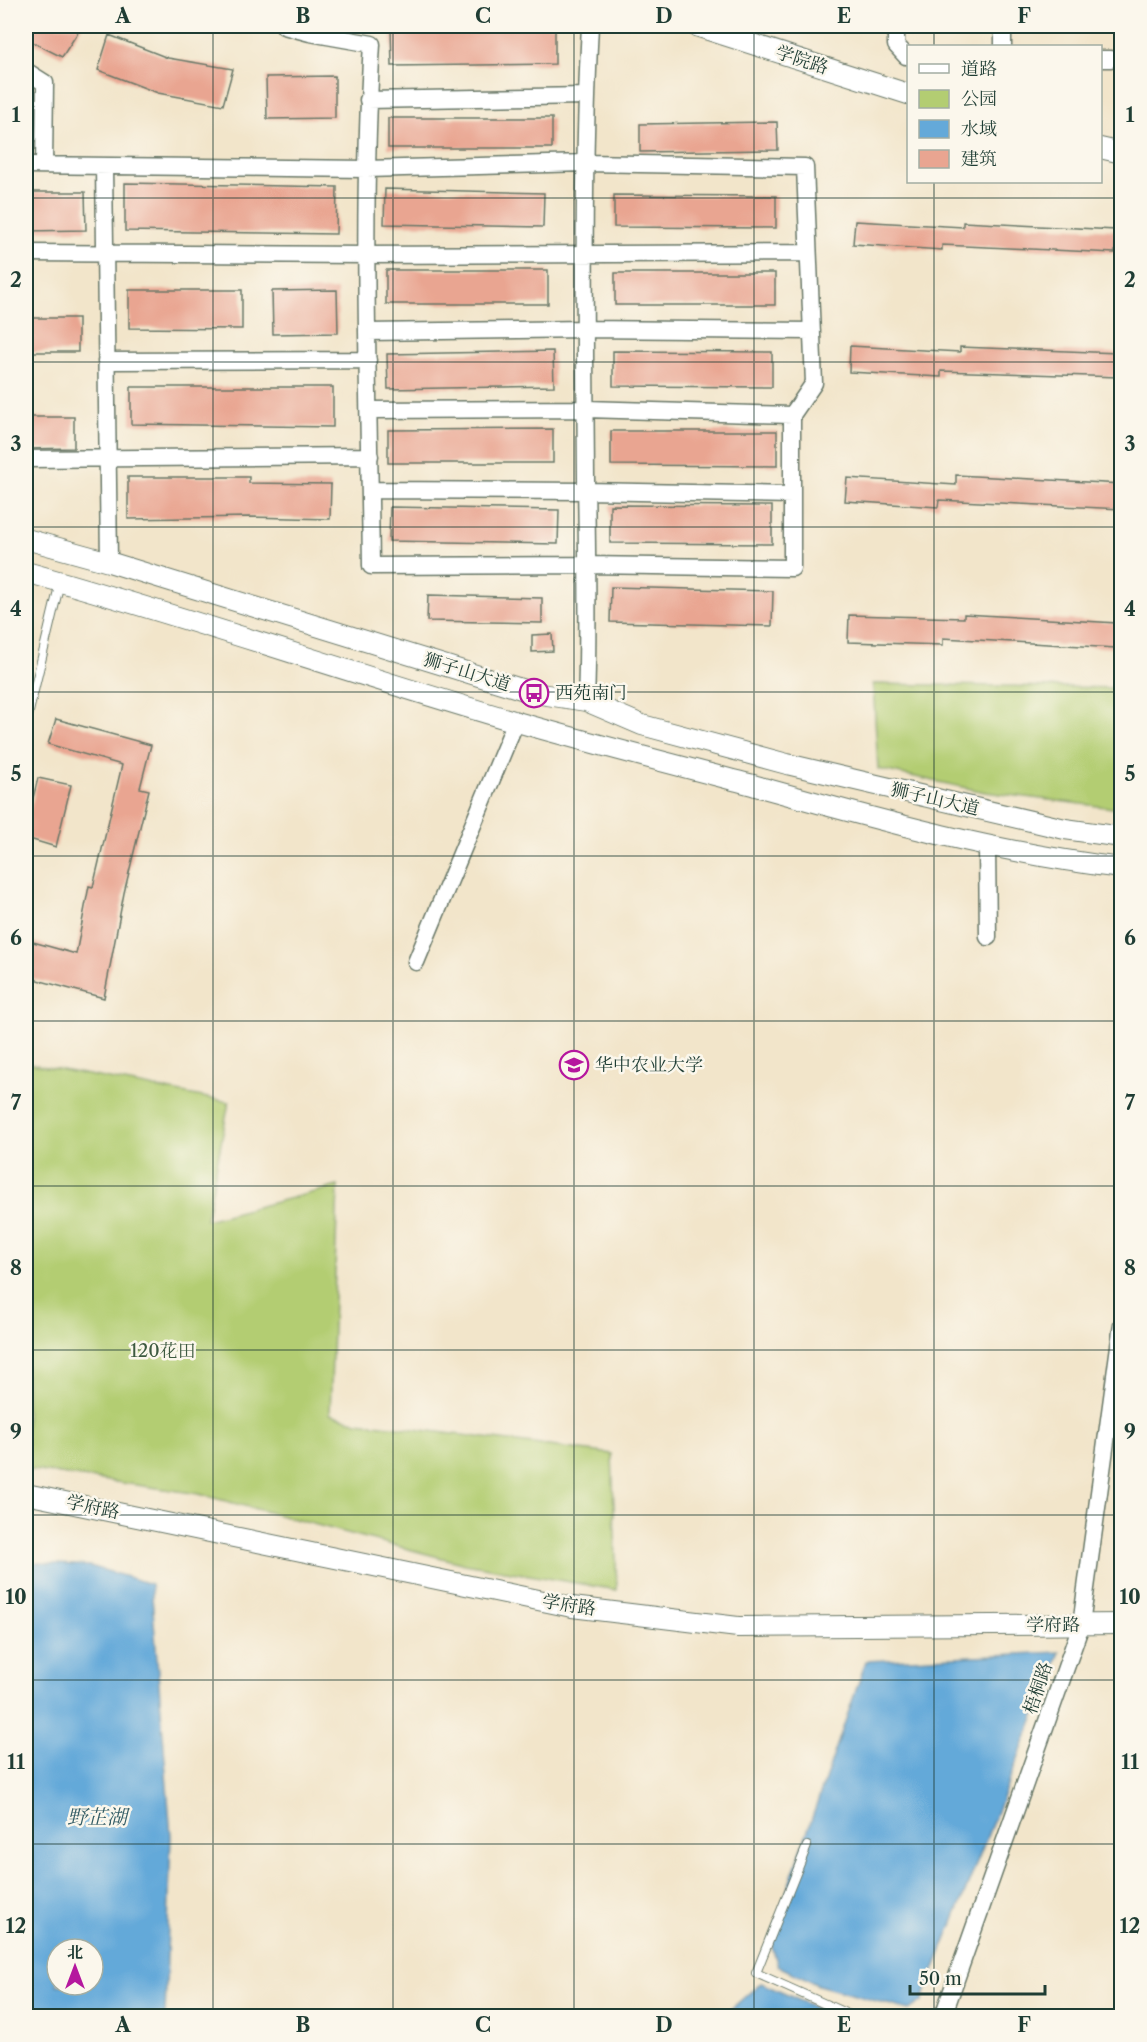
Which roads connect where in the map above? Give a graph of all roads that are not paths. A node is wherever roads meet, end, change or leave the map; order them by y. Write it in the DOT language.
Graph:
graph roads {
  1 [pos="284,26"];
  2 [pos="590,26"];
  3 [pos="696,26"];
  4 [pos="896,26"];
  5 [pos="1004,26"];
  6 [pos="1003,45"];
  7 [pos="907,56"];
  8 [pos="26,71"];
  9 [pos="907,93"];
  10 [pos="586,96"];
  11 [pos="368,100"];
  12 [pos="1102,148"];
  13 [pos="1122,153"];
  14 [pos="586,163"];
  15 [pos="26,165"];
  16 [pos="44,165"];
  17 [pos="104,166"];
  18 [pos="366,169"];
  19 [pos="26,253"];
  20 [pos="584,253"];
  21 [pos="105,254"];
  22 [pos="808,254"];
  23 [pos="366,255"];
  24 [pos="585,329"];
  25 [pos="812,331"];
  26 [pos="368,332"];
  27 [pos="368,360"];
  28 [pos="106,361"];
  29 [pos="585,409"];
  30 [pos="369,410"];
  31 [pos="792,416"];
  32 [pos="370,456"];
  33 [pos="26,459"];
  34 [pos="107,459"];
  35 [pos="370,490"];
  36 [pos="586,490"];
  37 [pos="792,495"];
  38 [pos="26,539"];
  39 [pos="109,562"];
  40 [pos="587,565"];
  41 [pos="26,572"];
  42 [pos="60,582"];
  43 [pos="30,687"];
  44 [pos="586,701"];
  45 [pos="516,721"];
  46 [pos="26,724"];
  47 [pos="1122,837"];
  48 [pos="987,847"];
  49 [pos="1122,868"];
  50 [pos="988,937"];
  51 [pos="416,962"];
  52 [pos="1122,1324"];
  53 [pos="26,1494"];
  54 [pos="1122,1624"];
  55 [pos="1081,1625"];
  56 [pos="807,1846"];
  57 [pos="852,2016"];
  58 [pos="943,2016"];
  1 -- 11 [label="street"];
  2 -- 10 [label="street"];
  3 -- 9 [label="street, 学院路"];
  4 -- 7 [label="street"];
  5 -- 6 [label="street"];
  8 -- 16 [label="street"];
  10 -- 11 [label="street"];
  10 -- 14 [label="street"];
  11 -- 18 [label="street"];
  12 -- 13 [label="street"];
  14 -- 18 [label="street"];
  14 -- 20 [label="street"];
  14 -- 22 [label="street"];
  15 -- 16 [label="street"];
  16 -- 17 [label="street"];
  17 -- 18 [label="street"];
  17 -- 21 [label="street"];
  18 -- 23 [label="street"];
  19 -- 21 [label="street"];
  20 -- 22 [label="street"];
  20 -- 23 [label="street"];
  20 -- 24 [label="street"];
  21 -- 23 [label="street"];
  21 -- 28 [label="street"];
  22 -- 25 [label="street"];
  23 -- 26 [label="street"];
  24 -- 25 [label="street"];
  24 -- 26 [label="street"];
  24 -- 29 [label="street"];
  25 -- 31 [label="street"];
  26 -- 27 [label="street"];
  27 -- 28 [label="street"];
  27 -- 30 [label="street"];
  28 -- 34 [label="street"];
  29 -- 30 [label="street"];
  29 -- 31 [label="street"];
  29 -- 36 [label="street"];
  30 -- 32 [label="street"];
  31 -- 37 [label="street"];
  32 -- 34 [label="street"];
  32 -- 35 [label="street"];
  33 -- 34 [label="street"];
  34 -- 39 [label="street"];
  35 -- 36 [label="street"];
  35 -- 40 [label="street"];
  36 -- 37 [label="street"];
  36 -- 40 [label="street"];
  37 -- 40 [label="street"];
  38 -- 39 [label="street, 狮子山大道"];
  39 -- 44 [label="street, 狮子山大道"];
  40 -- 44 [label="street"];
  41 -- 42 [label="street, 狮子山大道"];
  42 -- 43 [label="lane"];
  42 -- 45 [label="street, 狮子山大道"];
  43 -- 46 [label="lane"];
  44 -- 47 [label="street, 狮子山大道"];
  45 -- 48 [label="street, 狮子山大道"];
  45 -- 51 [label="street"];
  48 -- 49 [label="street, 狮子山大道"];
  48 -- 50 [label="street"];
  52 -- 55 [label="street, 梧桐路"];
  53 -- 55 [label="street, 学府路"];
  54 -- 55 [label="street, 学府路"];
  55 -- 58 [label="street, 梧桐路"];
  56 -- 57 [label="lane"];
}
